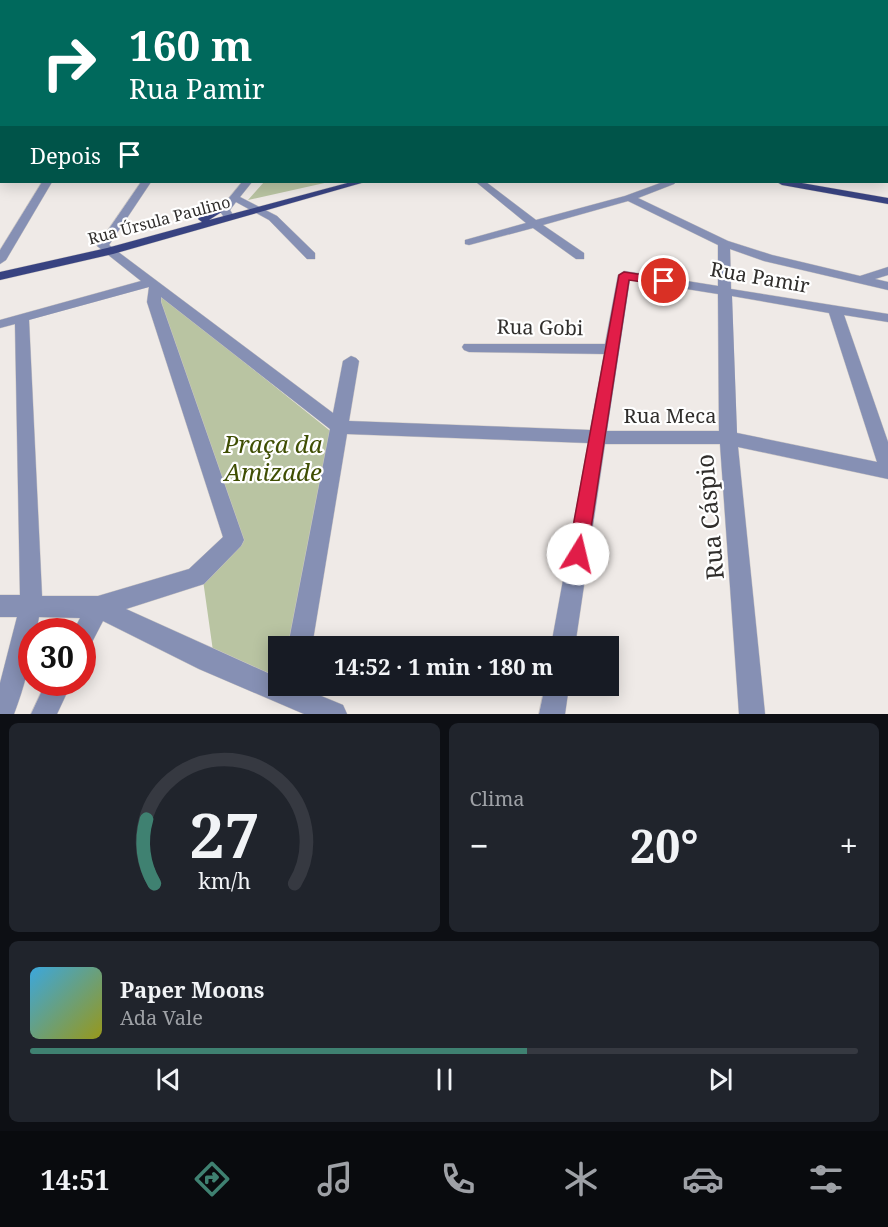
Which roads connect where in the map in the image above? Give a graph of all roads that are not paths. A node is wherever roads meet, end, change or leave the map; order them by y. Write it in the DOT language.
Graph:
graph roads {
  1 [pos="46,183"];
  2 [pos="145,183"];
  3 [pos="246,183"];
  4 [pos="338,183"];
  5 [pos="356,183"];
  6 [pos="482,183"];
  7 [pos="668,183"];
  8 [pos="788,183"];
  9 [pos="811,183"];
  10 [pos="888,196"];
  11 [pos="629,198"];
  12 [pos="888,201"];
  13 [pos="253,208"];
  14 [pos="229,209"];
  15 [pos="532,223"];
  16 [pos="469,243"];
  17 [pos="724,243"];
  18 [pos="106,249"];
  19 [pos="311,256"];
  20 [pos="580,256"];
  21 [pos="0,260"];
  22 [pos="0,269"];
  23 [pos="882,273"];
  24 [pos="0,276"];
  25 [pos="860,280"];
  26 [pos="152,285"];
  27 [pos="888,286"];
  28 [pos="723,290"];
  29 [pos="835,309"];
  30 [pos="22,318"];
  31 [pos="888,318"];
  32 [pos="0,324"];
  33 [pos="469,347"];
  34 [pos="611,349"];
  35 [pos="351,361"];
  36 [pos="340,427"];
  37 [pos="596,437"];
  38 [pos="728,438"];
  39 [pos="888,471"];
  40 [pos="32,604"];
  41 [pos="0,606"];
  42 [pos="98,607"];
  43 [pos="92,618"];
  44 [pos="302,636"];
  45 [pos="565,636"];
  46 [pos="268,681"];
  47 [pos="53,696"];
  48 [pos="301,696"];
  49 [pos="555,696"];
  50 [pos="1,714"];
  51 [pos="44,714"];
  52 [pos="334,714"];
  53 [pos="552,714"];
  54 [pos="752,714"];
  1 -- 21 [label="street"];
  2 -- 18 [label="street"];
  3 -- 14 [label="street"];
  4 -- 13 [label="main road, Rua Úrsula Paulino"];
  5 -- 13 [label="main road, Rua Úrsula Paulino"];
  6 -- 15 [label="street"];
  7 -- 11 [label="street"];
  8 -- 12 [label="main road"];
  9 -- 10 [label="main road"];
  11 -- 15 [label="street"];
  11 -- 17 [label="street"];
  13 -- 14 [label="main road, Rua Úrsula Paulino"];
  13 -- 14 [label="street"];
  13 -- 19 [label="street"];
  14 -- 18 [label="main road, Rua Úrsula Paulino"];
  14 -- 18 [label="main road, Rua Úrsula Paulino"];
  15 -- 16 [label="street"];
  15 -- 20 [label="street"];
  17 -- 25 [label="street"];
  17 -- 28 [label="street, Rua Cáspio"];
  18 -- 22 [label="main road, Rua Úrsula Paulino"];
  18 -- 24 [label="main road, Rua Úrsula Paulino"];
  18 -- 26 [label="street"];
  23 -- 25 [label="street"];
  25 -- 27 [label="street"];
  26 -- 30 [label="street"];
  26 -- 36 [label="street"];
  26 -- 42 [label="street"];
  28 -- 29 [label="street, Rua Pamir"];
  28 -- 34 [label="street, Rua Pamir"];
  28 -- 38 [label="street, Rua Cáspio"];
  29 -- 31 [label="street, Rua Pamir"];
  29 -- 39 [label="street"];
  30 -- 32 [label="street"];
  30 -- 40 [label="street"];
  33 -- 34 [label="street, Rua Gobi"];
  34 -- 37 [label="street"];
  35 -- 36 [label="street"];
  36 -- 37 [label="street, Rua Meca"];
  36 -- 44 [label="street"];
  37 -- 38 [label="street, Rua Meca"];
  37 -- 45 [label="street"];
  38 -- 39 [label="street, Rua Meca"];
  38 -- 54 [label="street, Rua Cáspio"];
  40 -- 41 [label="street"];
  40 -- 42 [label="street"];
  40 -- 50 [label="street"];
  42 -- 43 [label="street"];
  42 -- 46 [label="street"];
  47 -- 51 [label="street"];
  48 -- 52 [label="street"];
  49 -- 53 [label="street"];
}
